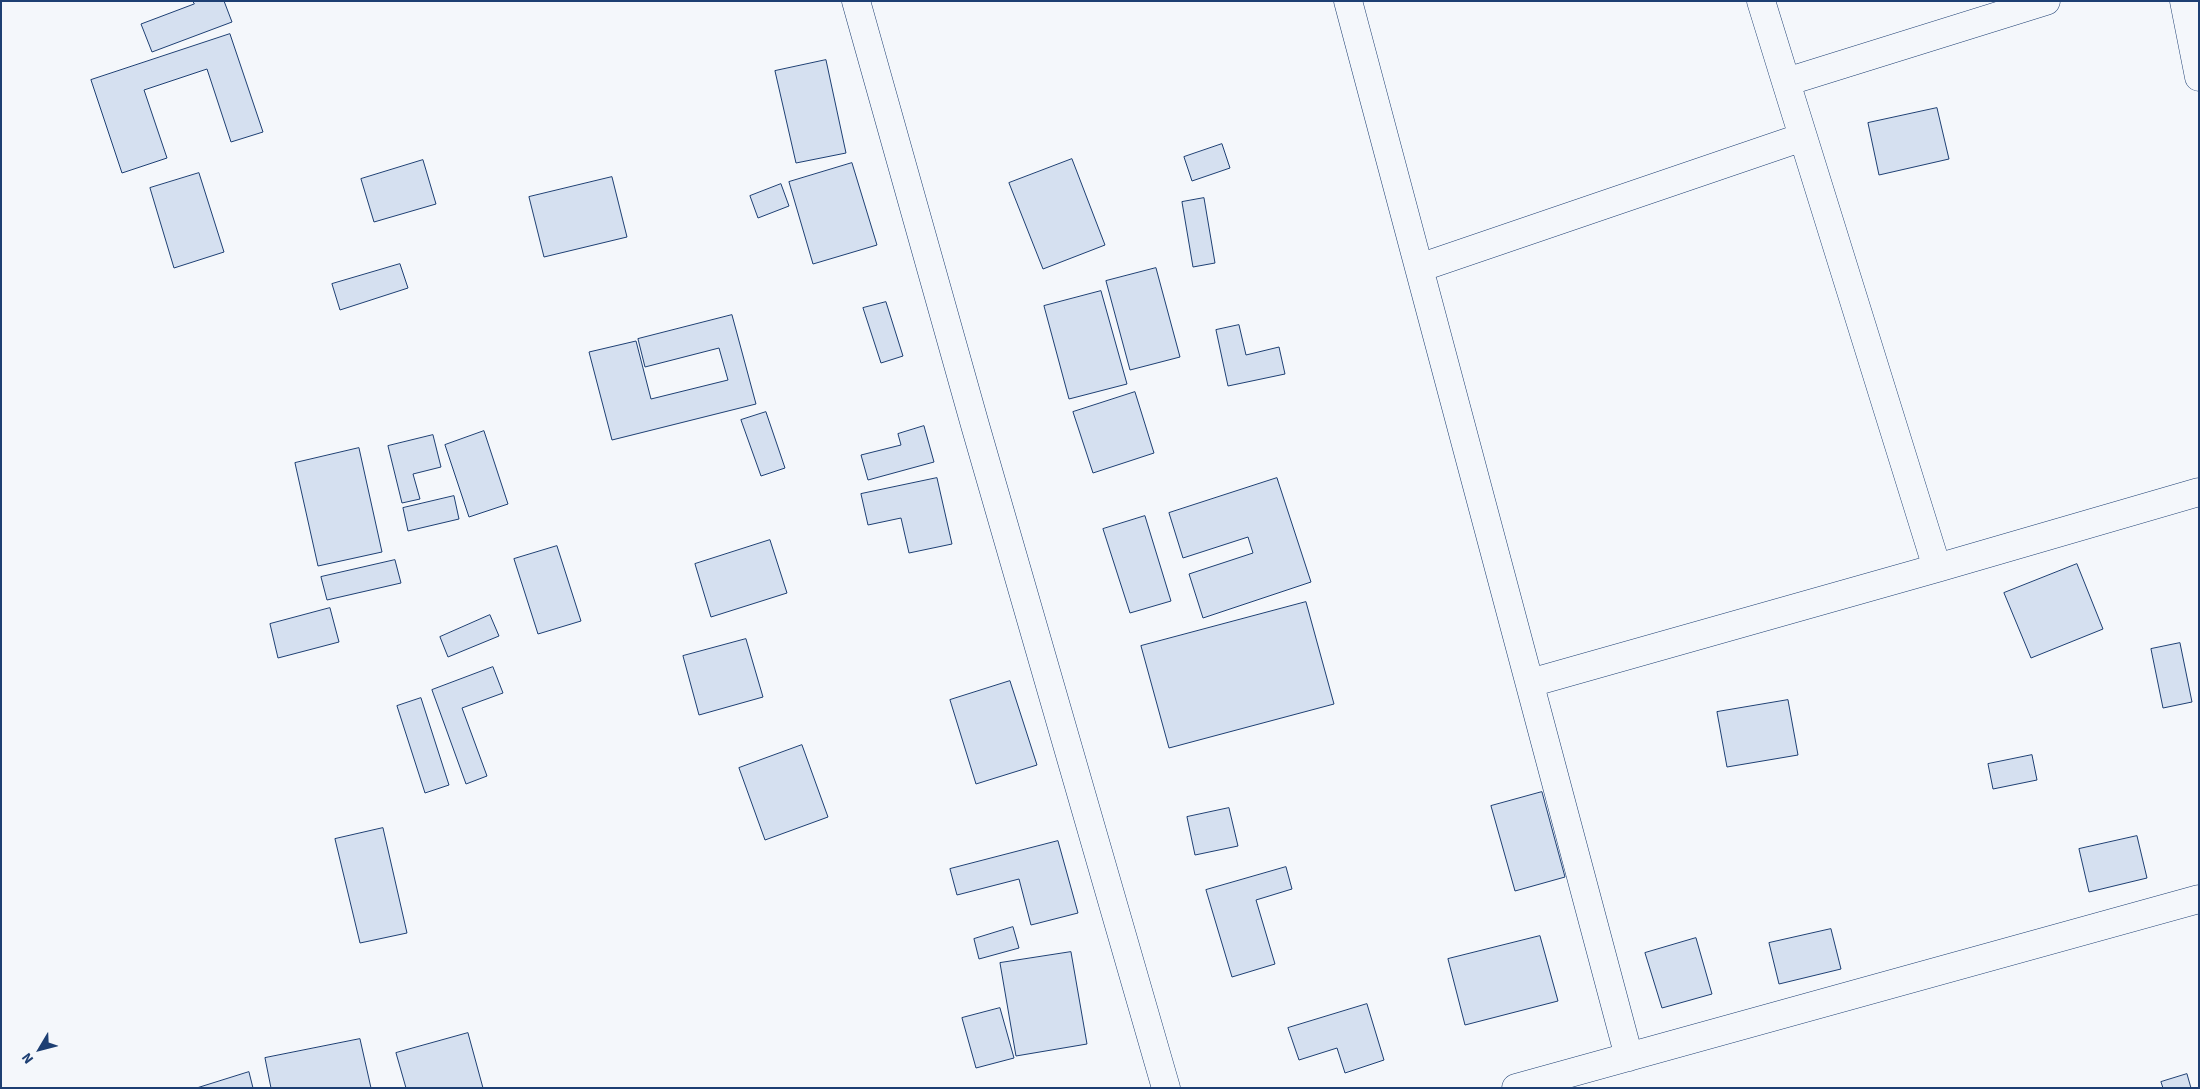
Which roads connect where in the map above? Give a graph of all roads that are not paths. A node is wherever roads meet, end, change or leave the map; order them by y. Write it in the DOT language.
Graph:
graph roads {
  1 [pos="856,1"];
  2 [pos="1348,1"];
  3 [pos="1761,1"];
  4 [pos="2046,1"];
  5 [pos="2184,1"];
  6 [pos="2199,77"];
  7 [pos="1786,82"];
  8 [pos="1803,137"];
  9 [pos="1418,268"];
  10 [pos="2199,492"];
  11 [pos="1937,568"];
  12 [pos="1530,683"];
  13 [pos="2199,899"];
  14 [pos="1629,1057"];
  15 [pos="1166,1088"];
  16 [pos="1516,1088"];
  1 -- 15 [label="street"];
  2 -- 9 [label="street"];
  3 -- 7 [label="street"];
  4 -- 7 [label="street"];
  5 -- 6 [label="street"];
  7 -- 8 [label="street"];
  8 -- 9 [label="street"];
  8 -- 11 [label="street"];
  9 -- 12 [label="street"];
  10 -- 11 [label="street"];
  11 -- 12 [label="street"];
  12 -- 14 [label="street"];
  13 -- 14 [label="street"];
  14 -- 16 [label="street"];
}
